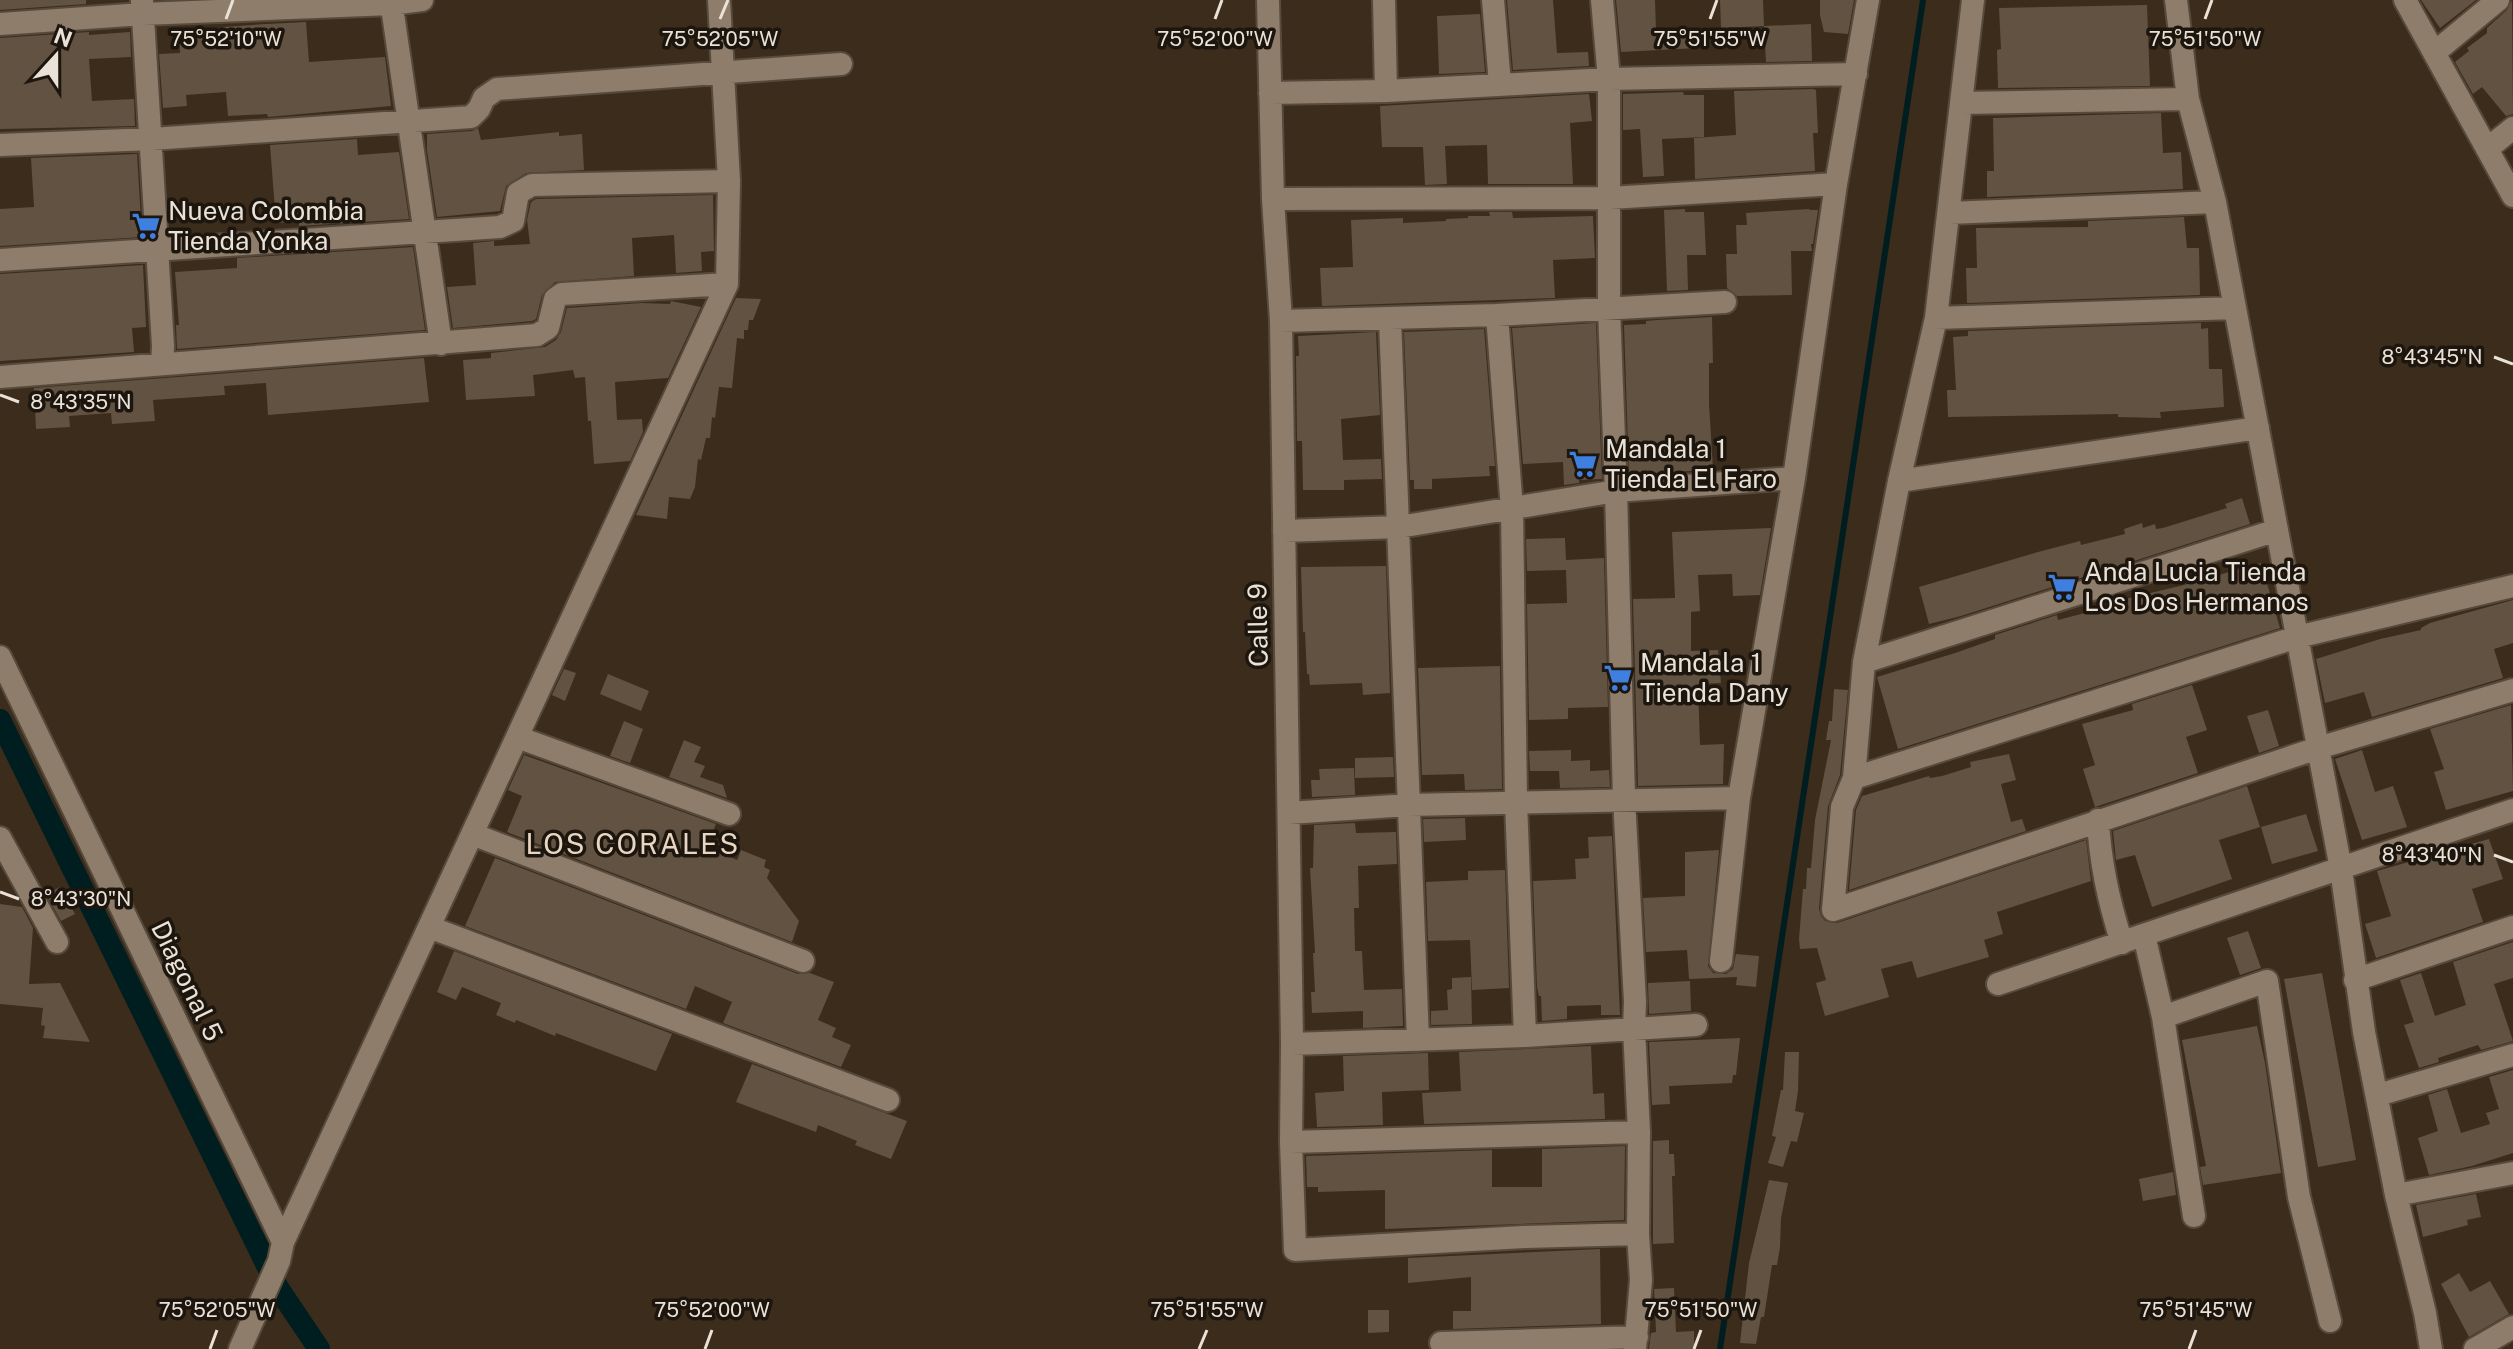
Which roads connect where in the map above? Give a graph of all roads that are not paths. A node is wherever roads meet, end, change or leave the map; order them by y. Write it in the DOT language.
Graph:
graph roads {
  1 [pos="422,0"];
  2 [pos="719,0"];
  3 [pos="1268,0"];
  4 [pos="1384,0"];
  5 [pos="1493,0"];
  6 [pos="1602,0"];
  7 [pos="1868,0"];
  8 [pos="1973,0"];
  9 [pos="2176,0"];
  10 [pos="2405,0"];
  11 [pos="2498,0"];
  12 [pos="391,2"];
  13 [pos="142,7"];
  14 [pos="0,24"];
  15 [pos="2434,53"];
  16 [pos="841,64"];
  17 [pos="723,71"];
  18 [pos="1856,74"];
  19 [pos="1609,79"];
  20 [pos="1500,84"];
  21 [pos="1386,91"];
  22 [pos="1270,93"];
  23 [pos="2188,99"];
  24 [pos="1962,103"];
  25 [pos="410,120"];
  26 [pos="2513,128"];
  27 [pos="152,139"];
  28 [pos="0,145"];
  29 [pos="2487,149"];
  30 [pos="729,181"];
  31 [pos="1836,184"];
  32 [pos="2513,196"];
  33 [pos="1610,198"];
  34 [pos="1273,199"];
  35 [pos="2215,202"];
  36 [pos="1949,213"];
  37 [pos="423,233"];
  38 [pos="158,249"];
  39 [pos="0,260"];
  40 [pos="727,284"];
  41 [pos="1725,302"];
  42 [pos="2235,308"];
  43 [pos="1609,309"];
  44 [pos="1497,315"];
  45 [pos="1936,318"];
  46 [pos="1390,320"];
  47 [pos="1281,321"];
  48 [pos="441,344"];
  49 [pos="162,364"];
  50 [pos="0,377"];
  51 [pos="2258,428"];
  52 [pos="1794,478"];
  53 [pos="1899,481"];
  54 [pos="1616,491"];
  55 [pos="1512,509"];
  56 [pos="1399,527"];
  57 [pos="2277,530"];
  58 [pos="1284,531"];
  59 [pos="2513,586"];
  60 [pos="2297,637"];
  61 [pos="0,657"];
  62 [pos="1864,662"];
  63 [pos="2513,690"];
  64 [pos="517,737"];
  65 [pos="2318,748"];
  66 [pos="1854,778"];
  67 [pos="1739,798"];
  68 [pos="1624,799"];
  69 [pos="1516,802"];
  70 [pos="1408,805"];
  71 [pos="2513,810"];
  72 [pos="1289,813"];
  73 [pos="729,814"];
  74 [pos="2098,820"];
  75 [pos="472,834"];
  76 [pos="0,838"];
  77 [pos="2341,869"];
  78 [pos="429,927"];
  79 [pos="2513,927"];
  80 [pos="2144,935"];
  81 [pos="57,942"];
  82 [pos="2122,943"];
  83 [pos="803,961"];
  84 [pos="1721,961"];
  85 [pos="2355,980"];
  86 [pos="1998,984"];
  87 [pos="2163,1017"];
  88 [pos="1696,1025"];
  89 [pos="1634,1028"];
  90 [pos="1525,1036"];
  91 [pos="1418,1040"];
  92 [pos="1292,1044"];
  93 [pos="2513,1055"];
  94 [pos="2378,1095"];
  95 [pos="888,1100"];
  96 [pos="1639,1132"];
  97 [pos="1291,1142"];
  98 [pos="2513,1173"];
  99 [pos="2396,1195"];
  100 [pos="2194,1216"];
  101 [pos="1638,1234"];
  102 [pos="281,1252"];
  103 [pos="2330,1321"];
  104 [pos="2513,1327"];
  105 [pos="1441,1343"];
  106 [pos="1636,1343"];
  107 [pos="240,1349"];
  108 [pos="2431,1349"];
  109 [pos="2475,1349"];
  1 -- 12 [label="street"];
  2 -- 17 [label="street"];
  3 -- 22 [label="street, Calle 9"];
  4 -- 21 [label="street"];
  5 -- 20 [label="street"];
  6 -- 19 [label="street"];
  7 -- 18 [label="street"];
  8 -- 24 [label="street"];
  9 -- 23 [label="street"];
  10 -- 15 [label="street"];
  11 -- 15 [label="street"];
  12 -- 13 [label="street"];
  12 -- 25 [label="street"];
  13 -- 14 [label="street"];
  13 -- 27 [label="street"];
  15 -- 29 [label="street"];
  16 -- 17 [label="street"];
  17 -- 25 [label="street"];
  17 -- 30 [label="street"];
  18 -- 19 [label="street"];
  18 -- 31 [label="street"];
  19 -- 20 [label="street"];
  19 -- 33 [label="street"];
  20 -- 21 [label="street"];
  21 -- 22 [label="street"];
  22 -- 34 [label="street, Calle 9"];
  23 -- 24 [label="street"];
  23 -- 35 [label="street"];
  24 -- 36 [label="street"];
  25 -- 27 [label="street"];
  25 -- 37 [label="street"];
  26 -- 29 [label="street"];
  27 -- 28 [label="street"];
  27 -- 38 [label="street"];
  29 -- 32 [label="street"];
  30 -- 37 [label="street"];
  30 -- 40 [label="street"];
  31 -- 33 [label="street"];
  31 -- 52 [label="street"];
  33 -- 34 [label="street"];
  33 -- 43 [label="street"];
  34 -- 47 [label="street, Calle 9"];
  35 -- 36 [label="street"];
  35 -- 42 [label="street"];
  36 -- 45 [label="street"];
  37 -- 38 [label="street"];
  37 -- 48 [label="street"];
  38 -- 39 [label="street"];
  38 -- 49 [label="street"];
  40 -- 48 [label="street"];
  40 -- 64 [label="street"];
  41 -- 43 [label="street"];
  42 -- 45 [label="street"];
  42 -- 51 [label="street"];
  43 -- 44 [label="street"];
  43 -- 54 [label="street"];
  44 -- 46 [label="street"];
  44 -- 55 [label="street"];
  45 -- 53 [label="street"];
  46 -- 47 [label="street"];
  46 -- 56 [label="street"];
  47 -- 58 [label="street, Calle 9"];
  48 -- 49 [label="street"];
  49 -- 50 [label="street"];
  51 -- 53 [label="street"];
  51 -- 57 [label="street"];
  52 -- 54 [label="street"];
  52 -- 67 [label="street"];
  53 -- 62 [label="street"];
  54 -- 55 [label="street"];
  54 -- 68 [label="street"];
  55 -- 56 [label="street"];
  55 -- 69 [label="street"];
  56 -- 58 [label="street"];
  56 -- 70 [label="street"];
  57 -- 60 [label="street"];
  57 -- 62 [label="street"];
  58 -- 72 [label="street, Calle 9"];
  59 -- 60 [label="street"];
  60 -- 65 [label="street"];
  60 -- 66 [label="street"];
  61 -- 102 [label="street, Diagonal 5"];
  62 -- 66 [label="street"];
  63 -- 65 [label="street"];
  64 -- 73 [label="street"];
  64 -- 75 [label="street"];
  65 -- 74 [label="street"];
  65 -- 77 [label="street"];
  66 -- 74 [label="street"];
  67 -- 68 [label="street"];
  67 -- 84 [label="street"];
  68 -- 69 [label="street"];
  68 -- 89 [label="street"];
  69 -- 70 [label="street"];
  69 -- 90 [label="street"];
  70 -- 72 [label="street"];
  70 -- 91 [label="street"];
  71 -- 77 [label="street"];
  72 -- 92 [label="street, Calle 9"];
  74 -- 82 [label="street"];
  75 -- 78 [label="street"];
  75 -- 83 [label="street"];
  76 -- 81 [label="street"];
  77 -- 80 [label="street"];
  77 -- 85 [label="street"];
  78 -- 95 [label="street"];
  78 -- 102 [label="street"];
  79 -- 85 [label="street"];
  80 -- 82 [label="street"];
  80 -- 87 [label="street"];
  82 -- 86 [label="street"];
  85 -- 94 [label="street"];
  87 -- 100 [label="street"];
  87 -- 103 [label="street"];
  88 -- 89 [label="street"];
  89 -- 90 [label="street"];
  89 -- 96 [label="street"];
  90 -- 91 [label="street"];
  91 -- 92 [label="street"];
  92 -- 97 [label="street, Calle 9"];
  93 -- 94 [label="street"];
  94 -- 99 [label="street"];
  96 -- 97 [label="street"];
  96 -- 101 [label="street"];
  97 -- 101 [label="street, Calle 9"];
  98 -- 99 [label="street"];
  99 -- 108 [label="street"];
  101 -- 106 [label="street"];
  102 -- 107 [label="street"];
  104 -- 109 [label="street"];
  105 -- 106 [label="street"];
}
